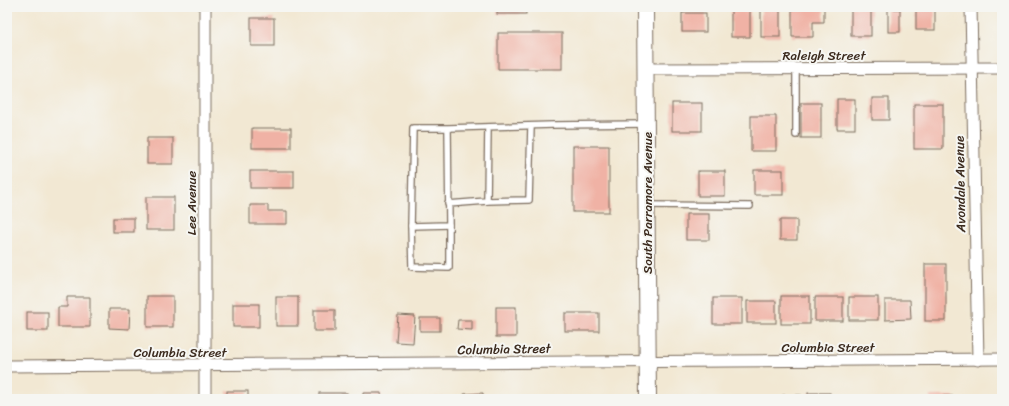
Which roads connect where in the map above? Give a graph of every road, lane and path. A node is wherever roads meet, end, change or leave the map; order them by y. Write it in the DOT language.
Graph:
graph roads {
  1 [pos="205,7"];
  2 [pos="645,7"];
  3 [pos="971,7"];
  4 [pos="972,68"];
  5 [pos="1002,68"];
  6 [pos="796,69"];
  7 [pos="645,70"];
  8 [pos="646,124"];
  9 [pos="488,126"];
  10 [pos="531,126"];
  11 [pos="448,128"];
  12 [pos="796,135"];
  13 [pos="488,201"];
  14 [pos="448,204"];
  15 [pos="646,205"];
  16 [pos="750,206"];
  17 [pos="449,225"];
  18 [pos="411,226"];
  19 [pos="1002,359"];
  20 [pos="978,360"];
  21 [pos="648,362"];
  22 [pos="7,366"];
  23 [pos="205,366"];
  24 [pos="204,399"];
  25 [pos="648,399"];
  1 -- 23 [label="street, Lee Avenue"];
  2 -- 7 [label="street, South Parramore Avenue"];
  3 -- 4 [label="street, Avondale Avenue"];
  4 -- 5 [label="street, Raleigh Street"];
  4 -- 6 [label="street, Raleigh Street"];
  4 -- 20 [label="street, Avondale Avenue"];
  6 -- 7 [label="street, Raleigh Street"];
  6 -- 12 [label="lane"];
  7 -- 8 [label="street, South Parramore Avenue"];
  8 -- 10 [label="lane"];
  8 -- 15 [label="street, South Parramore Avenue"];
  9 -- 10 [label="lane"];
  9 -- 11 [label="lane"];
  9 -- 13 [label="lane"];
  10 -- 13 [label="lane"];
  11 -- 14 [label="lane"];
  11 -- 18 [label="lane"];
  13 -- 14 [label="lane"];
  14 -- 17 [label="lane"];
  15 -- 16 [label="lane"];
  15 -- 21 [label="street, South Parramore Avenue"];
  17 -- 18 [label="lane"];
  17 -- 18 [label="lane"];
  19 -- 20 [label="street, Columbia Street"];
  20 -- 21 [label="street, Columbia Street"];
  21 -- 23 [label="street, Columbia Street"];
  21 -- 25 [label="street, South Parramore Avenue"];
  22 -- 23 [label="street, Columbia Street"];
  23 -- 24 [label="street, Lee Avenue"];
}
